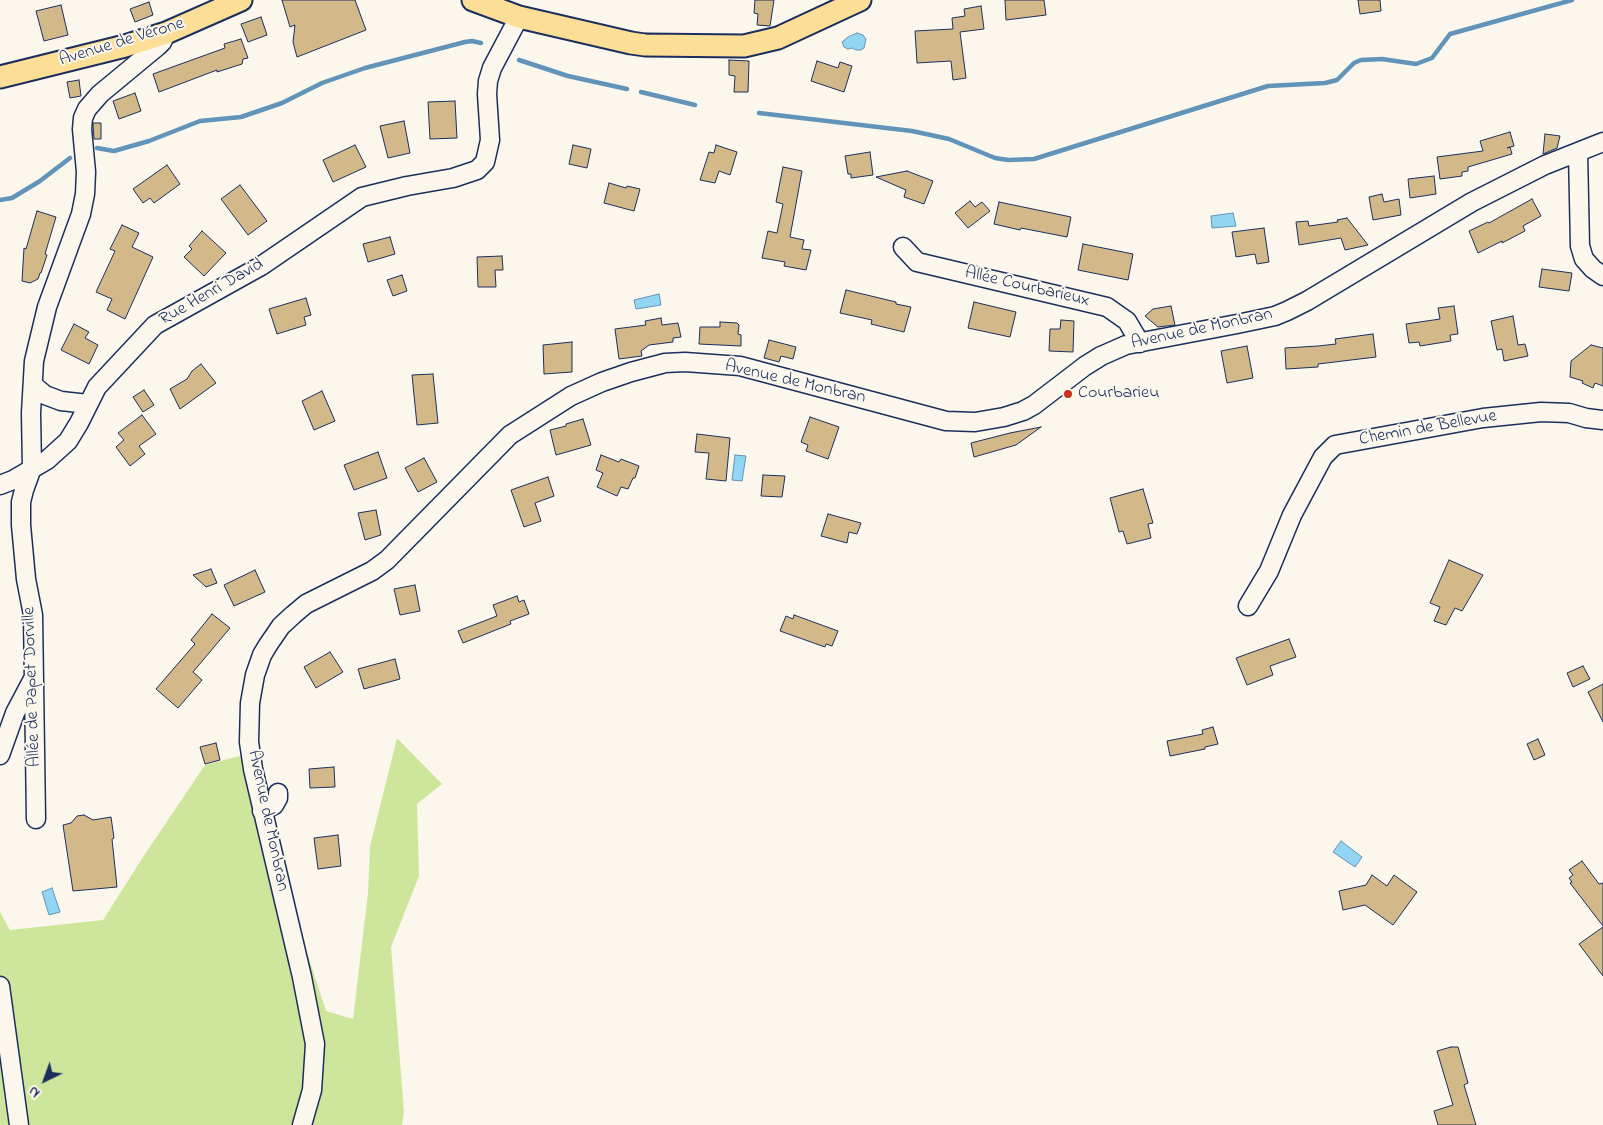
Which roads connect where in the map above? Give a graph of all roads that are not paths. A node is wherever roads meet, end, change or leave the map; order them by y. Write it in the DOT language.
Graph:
graph roads {
  1 [pos="241,0"];
  2 [pos="473,0"];
  3 [pos="860,0"];
  4 [pos="519,17"];
  5 [pos="166,33"];
  6 [pos="0,77"];
  7 [pos="1603,142"];
  8 [pos="1578,152"];
  9 [pos="903,247"];
  10 [pos="1603,276"];
  11 [pos="1140,342"];
  12 [pos="33,385"];
  13 [pos="88,404"];
  14 [pos="1603,420"];
  15 [pos="32,468"];
  16 [pos="0,485"];
  17 [pos="1248,606"];
  18 [pos="34,676"];
  19 [pos="0,755"];
  20 [pos="278,793"];
  21 [pos="262,811"];
  22 [pos="36,819"];
  23 [pos="0,986"];
  24 [pos="19,1125"];
  25 [pos="302,1125"];
  1 -- 5 [label="main road, Avenue de Vérone"];
  2 -- 4 [label="main road"];
  3 -- 4 [label="main road"];
  4 -- 13 [label="street, Rue Henri David"];
  5 -- 6 [label="main road, Avenue de Vérone"];
  5 -- 12 [label="street"];
  7 -- 8 [label="street, Avenue de Monbran"];
  8 -- 10 [label="street"];
  8 -- 11 [label="street, Avenue de Monbran"];
  9 -- 11 [label="street, Allée Courbarieux"];
  11 -- 21 [label="street, Avenue de Monbran"];
  12 -- 13 [label="street"];
  12 -- 15 [label="street"];
  13 -- 15 [label="street, Rue Henri David"];
  14 -- 17 [label="street, Chemin de Bellevue"];
  15 -- 16 [label="street, Rue Henri David"];
  15 -- 18 [label="street, Allée de Papet Dorville"];
  18 -- 19 [label="street"];
  18 -- 22 [label="street, Allée de Papet Dorville"];
  20 -- 21 [label="street"];
  21 -- 25 [label="street, Avenue de Monbran"];
  23 -- 24 [label="street"];
}
